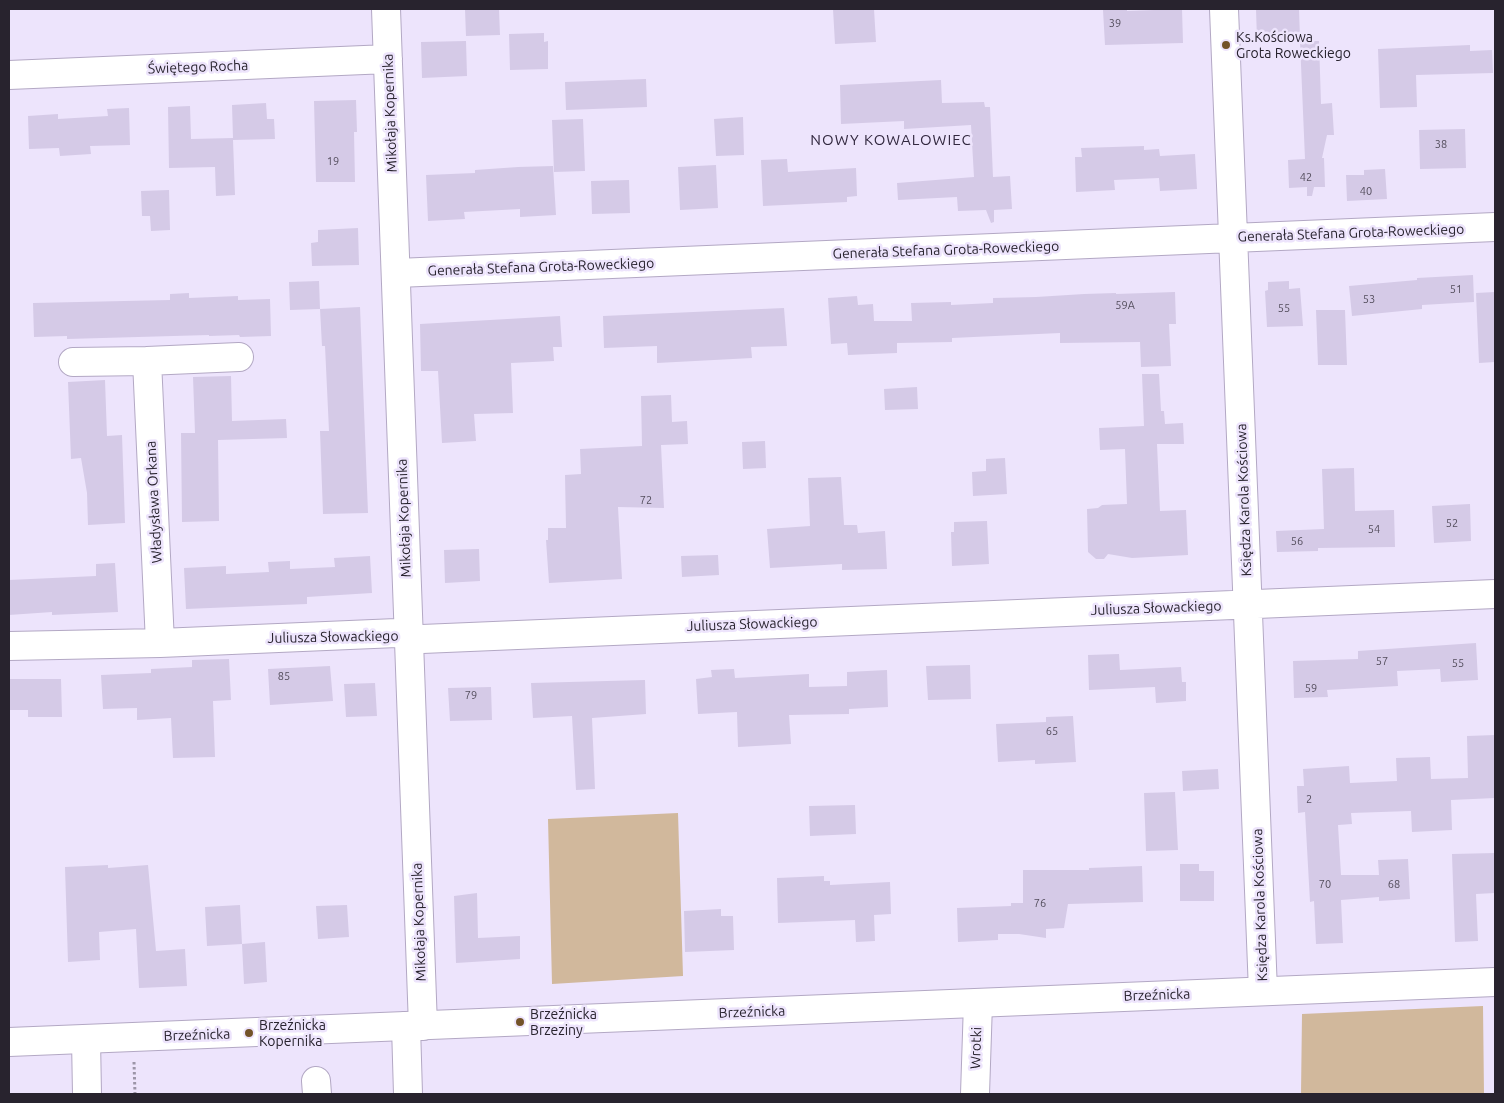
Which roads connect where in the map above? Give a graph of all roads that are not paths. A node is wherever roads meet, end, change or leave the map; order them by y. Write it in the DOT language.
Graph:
graph roads {
  1 [pos="386,9"];
  2 [pos="1224,9"];
  3 [pos="388,59"];
  4 [pos="9,75"];
  5 [pos="1495,228"];
  6 [pos="1233,238"];
  7 [pos="397,273"];
  8 [pos="239,357"];
  9 [pos="147,361"];
  10 [pos="73,362"];
  11 [pos="1495,594"];
  12 [pos="1248,604"];
  13 [pos="408,636"];
  14 [pos="160,643"];
  15 [pos="9,646"];
  16 [pos="1495,982"];
  17 [pos="1264,991"];
  18 [pos="978,1003"];
  19 [pos="415,1026"];
  20 [pos="86,1039"];
  21 [pos="9,1042"];
  22 [pos="87,1094"];
  23 [pos="408,1094"];
  24 [pos="975,1094"];
  1 -- 3 [label="street, Mikołaja Kopernika"];
  2 -- 6 [label="street, Księdza Karola Kościowa"];
  3 -- 4 [label="street, Świętego Rocha"];
  3 -- 7 [label="street, Mikołaja Kopernika"];
  5 -- 6 [label="street, Generała Stefana Grota-Roweckiego"];
  6 -- 7 [label="street, Generała Stefana Grota-Roweckiego"];
  6 -- 12 [label="street, Księdza Karola Kościowa"];
  7 -- 13 [label="street, Mikołaja Kopernika"];
  8 -- 9 [label="street"];
  9 -- 10 [label="street"];
  9 -- 14 [label="street, Władysława Orkana"];
  11 -- 12 [label="street, Juliusza Słowackiego"];
  12 -- 13 [label="street, Juliusza Słowackiego"];
  12 -- 17 [label="street, Księdza Karola Kościowa"];
  13 -- 14 [label="street, Juliusza Słowackiego"];
  13 -- 19 [label="street, Mikołaja Kopernika"];
  14 -- 15 [label="street, Juliusza Słowackiego"];
  16 -- 17 [label="street, Brzeźnicka"];
  17 -- 18 [label="street, Brzeźnicka"];
  18 -- 19 [label="street, Brzeźnicka"];
  18 -- 24 [label="street, Wrotki"];
  19 -- 20 [label="street, Brzeźnicka"];
  19 -- 23 [label="street, Mikołaja Kopernika"];
  20 -- 21 [label="street, Brzeźnicka"];
  20 -- 22 [label="street"];
}
